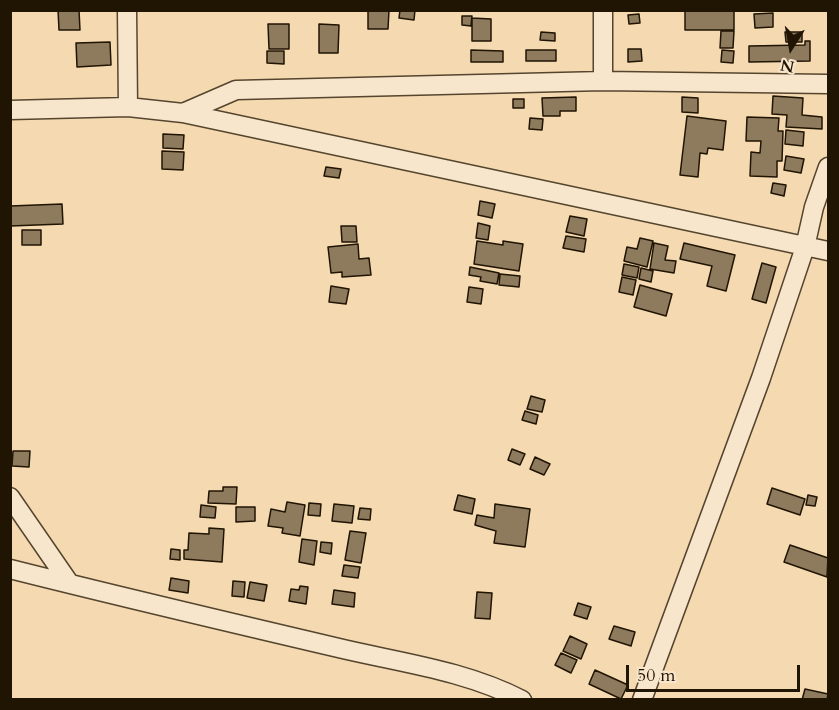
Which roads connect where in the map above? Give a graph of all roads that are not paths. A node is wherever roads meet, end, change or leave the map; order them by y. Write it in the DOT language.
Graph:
graph roads {
  1 [pos="127,10"];
  2 [pos="603,10"];
  3 [pos="603,81"];
  4 [pos="828,84"];
  5 [pos="128,107"];
  6 [pos="10,110"];
  7 [pos="183,114"];
  8 [pos="828,167"];
  9 [pos="805,247"];
  10 [pos="828,251"];
  11 [pos="10,497"];
  12 [pos="10,569"];
  13 [pos="70,584"];
  14 [pos="522,699"];
  15 [pos="642,699"];
  1 -- 5 [label="street"];
  2 -- 3 [label="street"];
  3 -- 4 [label="street"];
  3 -- 7 [label="street"];
  5 -- 6 [label="street"];
  5 -- 7 [label="street"];
  7 -- 9 [label="street"];
  8 -- 9 [label="street"];
  9 -- 10 [label="street"];
  9 -- 15 [label="street"];
  11 -- 13 [label="street"];
  12 -- 13 [label="street"];
  13 -- 14 [label="street"];
}
